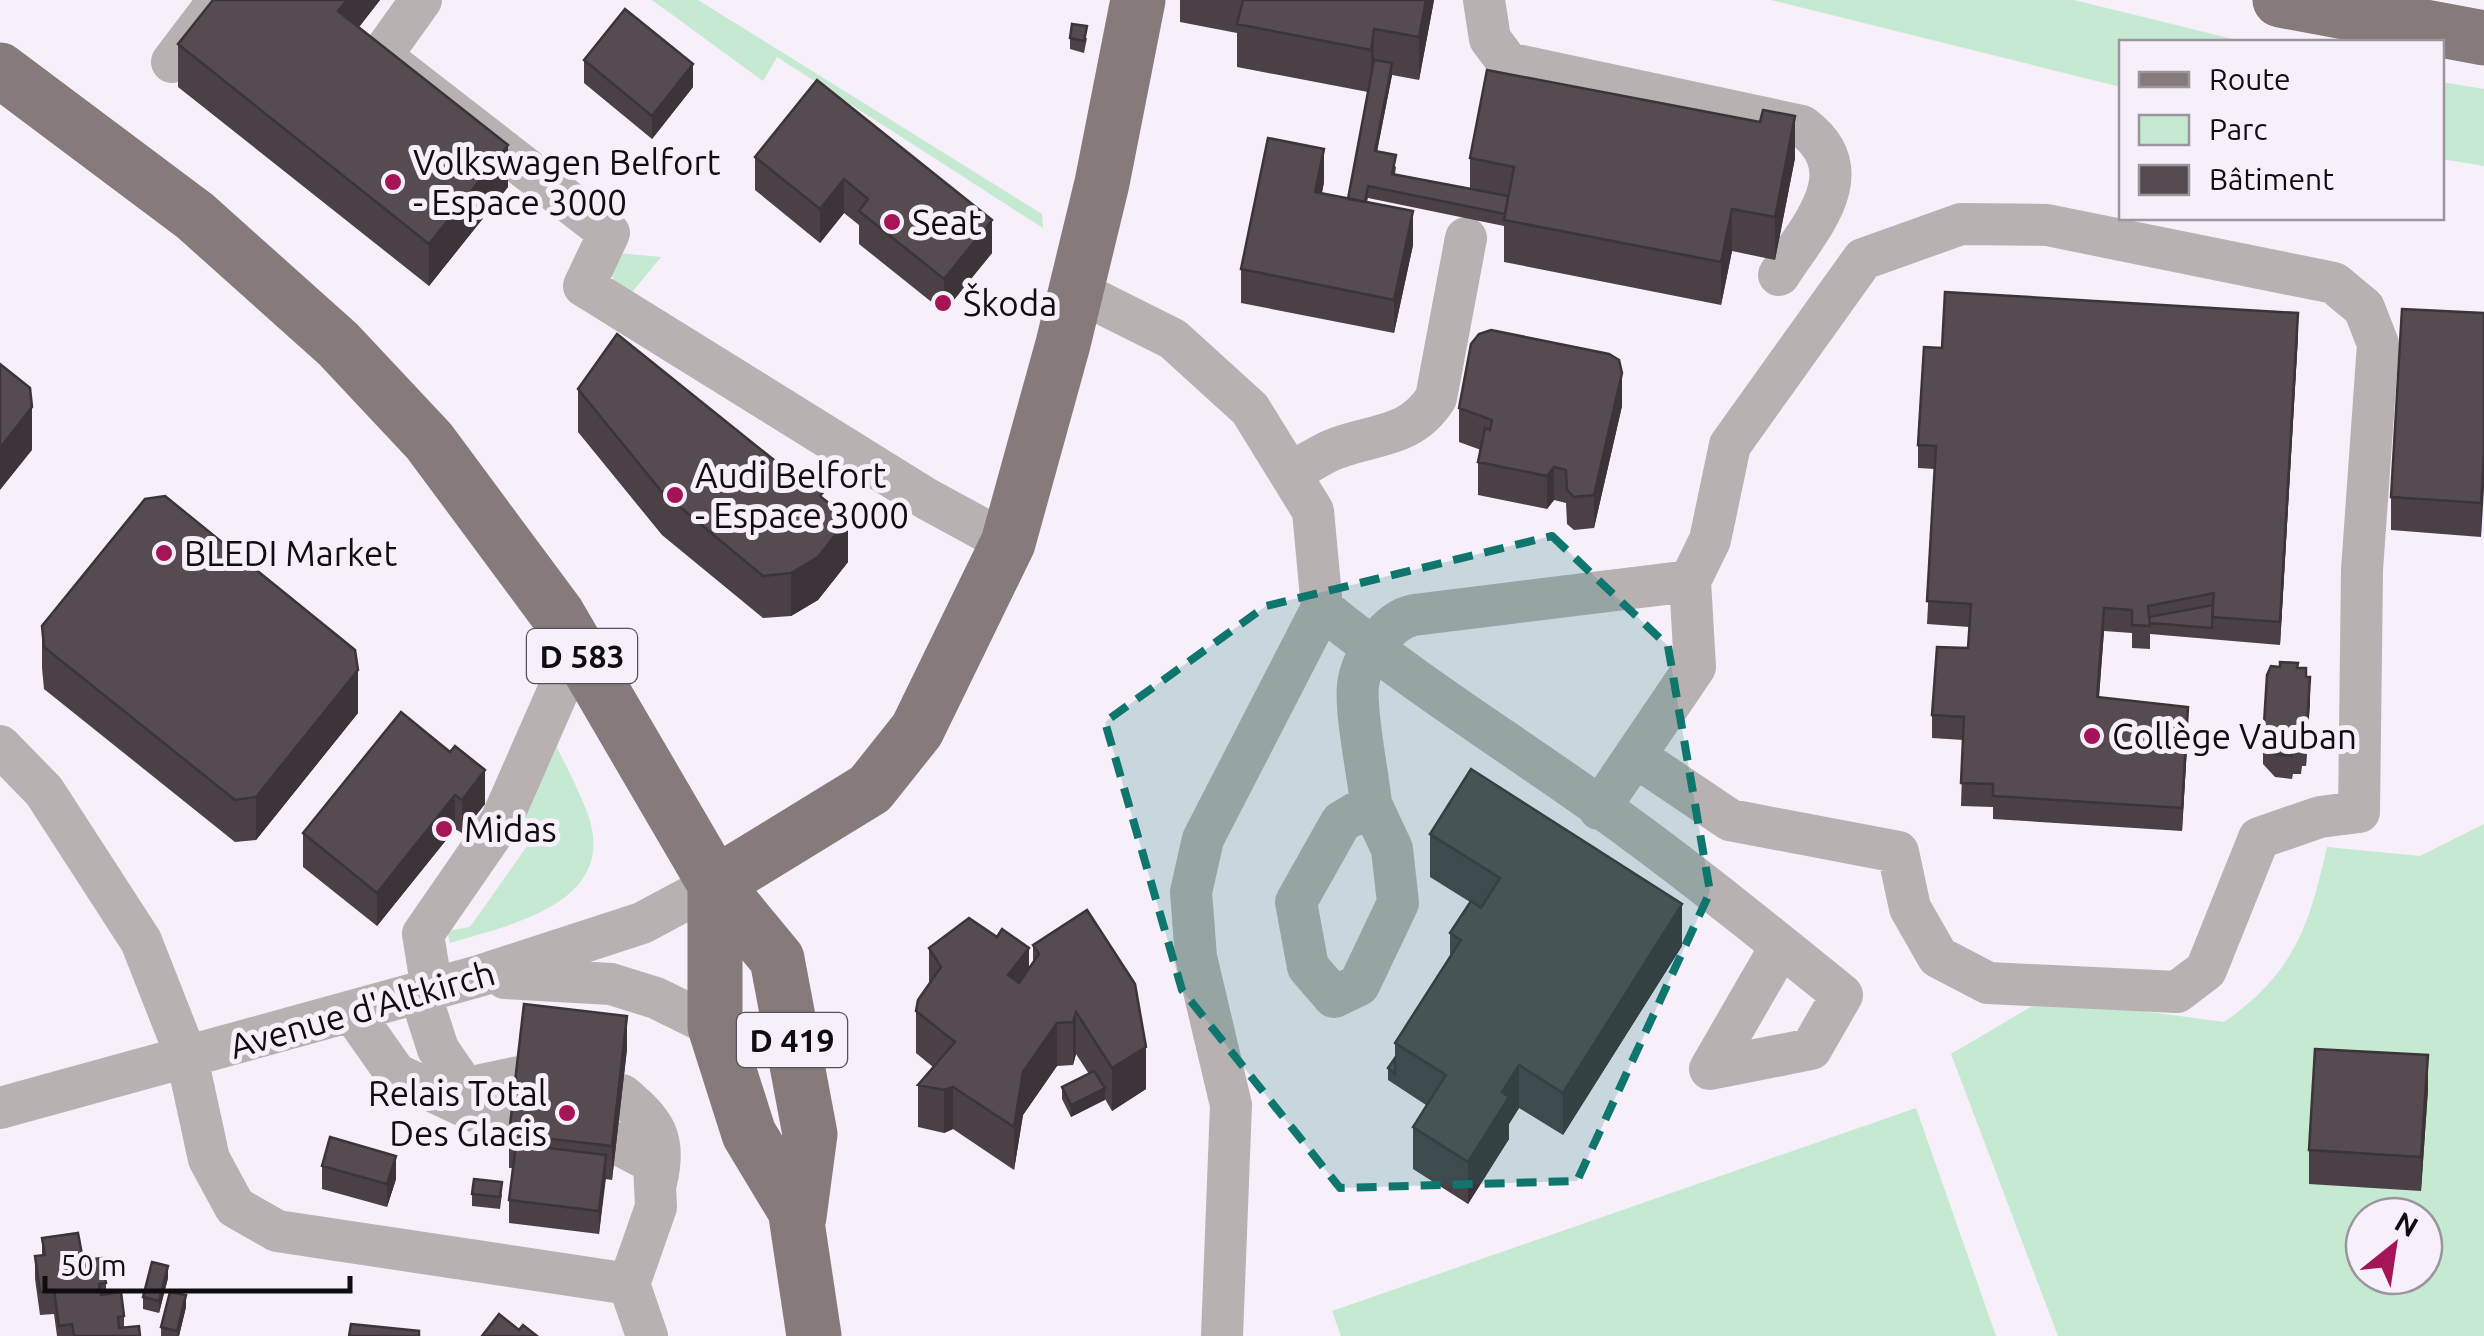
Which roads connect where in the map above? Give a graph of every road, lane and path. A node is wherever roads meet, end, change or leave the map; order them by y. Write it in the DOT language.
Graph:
graph roads {
  1 [pos="220,0"];
  2 [pos="421,0"];
  3 [pos="1138,0"];
  4 [pos="1484,0"];
  5 [pos="2280,0"];
  6 [pos="2484,38"];
  7 [pos="172,62"];
  8 [pos="0,70"];
  9 [pos="1466,238"];
  10 [pos="1780,276"];
  11 [pos="1075,290"];
  12 [pos="1290,473"];
  13 [pos="1008,542"];
  14 [pos="1690,582"];
  15 [pos="1322,608"];
  16 [pos="577,648"];
  17 [pos="1373,648"];
  18 [pos="0,746"];
  19 [pos="1635,756"];
  20 [pos="1372,804"];
  21 [pos="1599,809"];
  22 [pos="715,884"];
  23 [pos="1781,946"];
  24 [pos="480,976"];
  25 [pos="426,991"];
  26 [pos="353,1013"];
  27 [pos="715,1027"];
  28 [pos="187,1058"];
  29 [pos="519,1078"];
  30 [pos="622,1094"];
  31 [pos="474,1104"];
  32 [pos="0,1108"];
  33 [pos="616,1143"];
  34 [pos="654,1187"];
  35 [pos="799,1216"];
  36 [pos="629,1284"];
  37 [pos="647,1336"];
  38 [pos="814,1336"];
  39 [pos="1222,1336"];
  1 -- 7 [label="street"];
  2 -- 13 [label="street"];
  3 -- 11 [label="main road"];
  4 -- 10 [label="street"];
  5 -- 6 [label="main road"];
  8 -- 16 [label="main road, D 583"];
  9 -- 12 [label="street"];
  11 -- 12 [label="street"];
  11 -- 13 [label="main road"];
  12 -- 15 [label="street"];
  13 -- 22 [label="main road"];
  14 -- 17 [label="street"];
  14 -- 19 [label="street"];
  14 -- 19 [label="street"];
  15 -- 17 [label="street"];
  15 -- 39 [label="street"];
  16 -- 22 [label="main road, D 583"];
  16 -- 25 [label="street"];
  17 -- 20 [label="street"];
  17 -- 21 [label="street"];
  18 -- 28 [label="street"];
  19 -- 21 [label="street"];
  21 -- 23 [label="street"];
  22 -- 24 [label="street, Avenue d'Altkirch"];
  22 -- 27 [label="main road, D 419"];
  22 -- 35 [label="main road, D 419"];
  24 -- 25 [label="street, Avenue d'Altkirch"];
  24 -- 27 [label="street"];
  25 -- 26 [label="street, Avenue d'Altkirch"];
  25 -- 31 [label="street"];
  26 -- 28 [label="street, Avenue d'Altkirch"];
  26 -- 31 [label="street"];
  27 -- 35 [label="main road, D 419"];
  28 -- 32 [label="street, Avenue d'Altkirch"];
  28 -- 36 [label="street"];
  29 -- 31 [label="street"];
  30 -- 34 [label="street"];
  33 -- 34 [label="street"];
  34 -- 36 [label="street"];
  35 -- 38 [label="main road"];
  36 -- 37 [label="street"];
}
